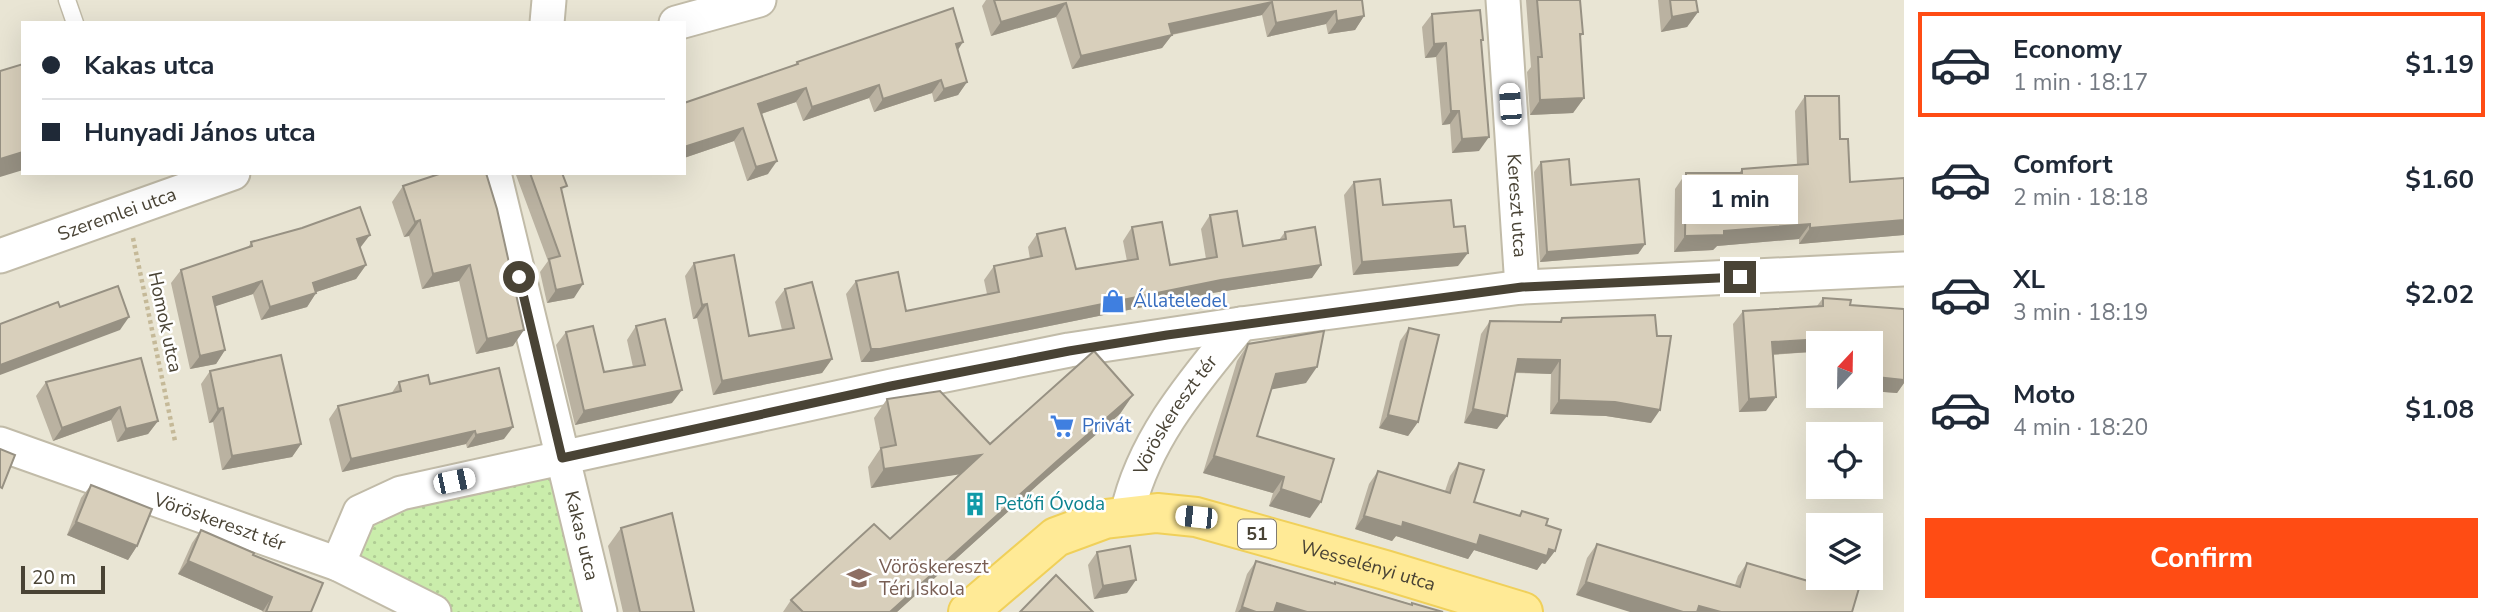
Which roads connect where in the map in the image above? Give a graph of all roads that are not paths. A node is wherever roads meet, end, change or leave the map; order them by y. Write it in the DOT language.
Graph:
graph roads {
  1 [pos="67,0"];
  2 [pos="549,0"];
  3 [pos="759,0"];
  4 [pos="1503,0"];
  5 [pos="74,21"];
  6 [pos="547,21"];
  7 [pos="683,21"];
  8 [pos="227,175"];
  9 [pos="494,175"];
  10 [pos="0,256"];
  11 [pos="1904,269"];
  12 [pos="1522,287"];
  13 [pos="1241,324"];
  14 [pos="0,444"];
  15 [pos="562,458"];
  16 [pos="1127,515"];
  17 [pos="338,564"];
  18 [pos="434,612"];
  19 [pos="600,612"];
  20 [pos="968,612"];
  21 [pos="1523,612"];
  1 -- 5 [label="lane"];
  2 -- 6 [label="street"];
  3 -- 7 [label="street"];
  4 -- 12 [label="street, Kereszt utca"];
  8 -- 10 [label="street, Szeremlei utca"];
  9 -- 15 [label="street, Kakas utca"];
  11 -- 12 [label="street"];
  12 -- 13 [label="street"];
  13 -- 15 [label="street"];
  13 -- 16 [label="street, Vöröskereszt tér"];
  14 -- 17 [label="street, Vöröskereszt tér"];
  15 -- 17 [label="street"];
  15 -- 19 [label="street, Kakas utca"];
  16 -- 20 [label="main road, 51"];
  16 -- 21 [label="main road, Wesselényi utca / 51"];
  17 -- 18 [label="street, Vöröskereszt tér"];
}
